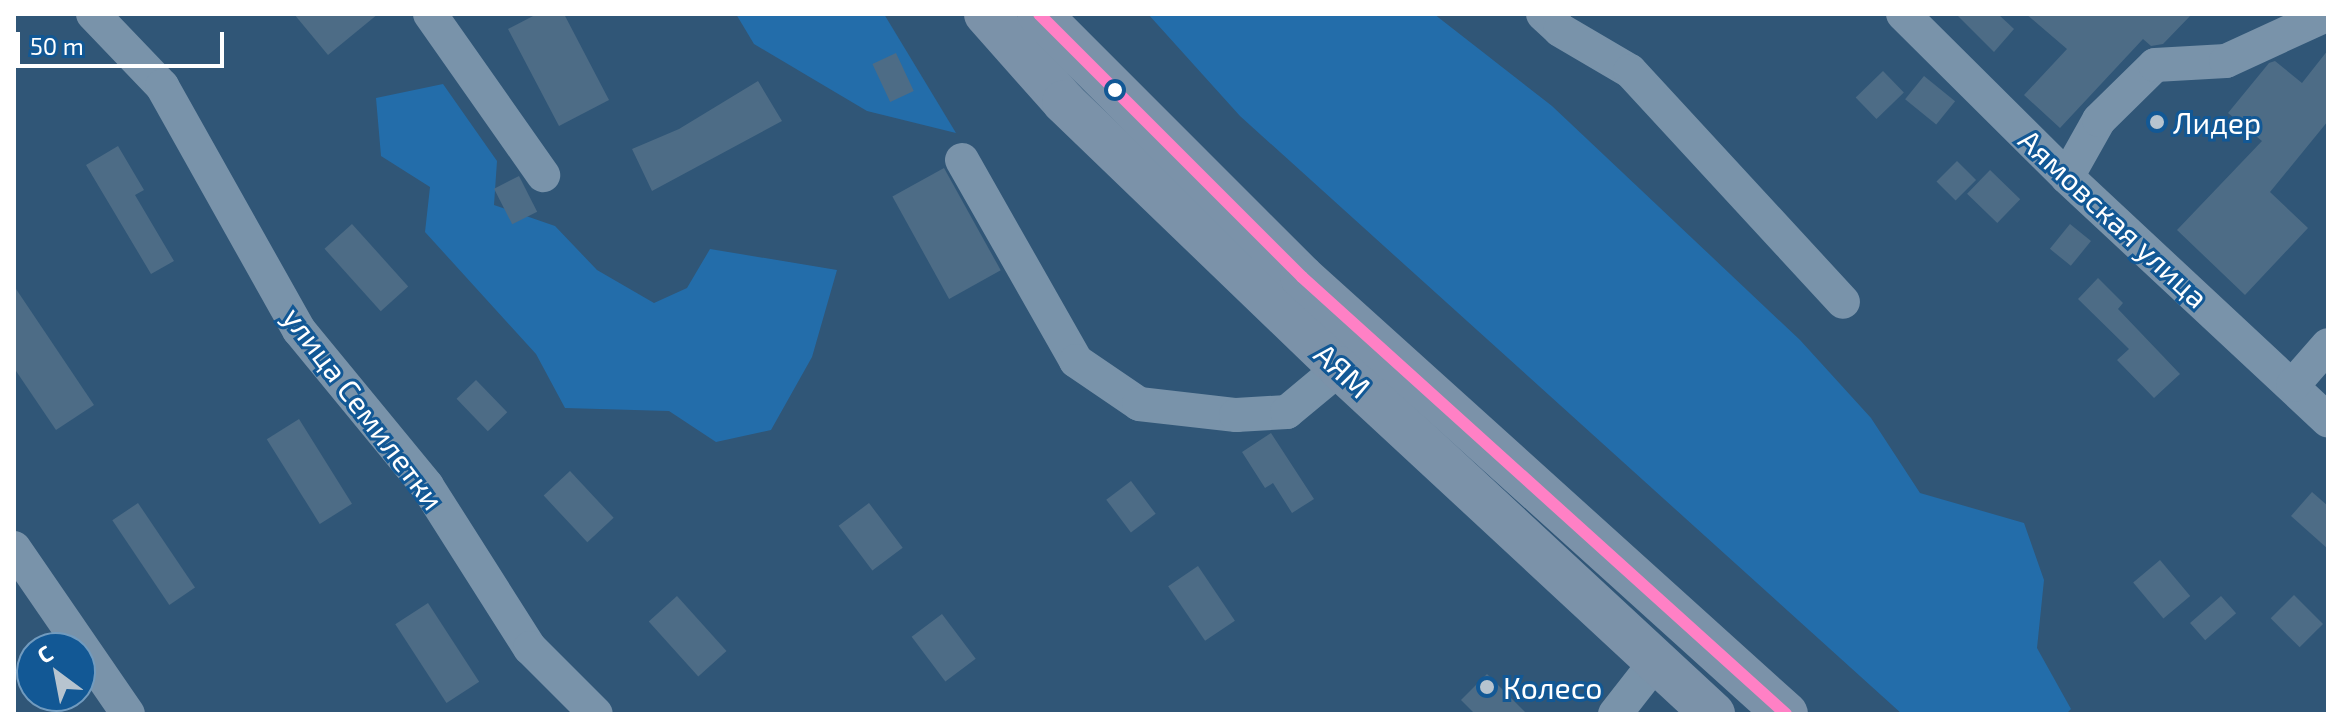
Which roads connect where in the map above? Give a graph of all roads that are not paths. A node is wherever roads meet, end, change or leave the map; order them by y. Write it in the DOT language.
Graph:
graph roads {
  1 [pos="93,14"];
  2 [pos="430,14"];
  3 [pos="986,14"];
  4 [pos="1039,14"];
  5 [pos="1543,14"];
  6 [pos="1903,14"];
  7 [pos="2328,14"];
  8 [pos="962,160"];
  9 [pos="543,175"];
  10 [pos="2067,177"];
  11 [pos="1843,302"];
  12 [pos="2328,345"];
  13 [pos="1340,368"];
  14 [pos="2293,385"];
  15 [pos="2328,420"];
  16 [pos="14,548"];
  17 [pos="1655,663"];
  18 [pos="128,714"];
  19 [pos="596,714"];
  20 [pos="1615,714"];
  21 [pos="1713,714"];
  22 [pos="1786,714"];
  1 -- 19 [label="street, улица Семилетки"];
  2 -- 9 [label="street"];
  3 -- 13 [label="highway, АЯМ"];
  4 -- 22 [label="highway, АЯМ"];
  5 -- 11 [label="street"];
  6 -- 10 [label="street, Аямовская улица"];
  7 -- 10 [label="street"];
  8 -- 13 [label="street"];
  10 -- 14 [label="street, Аямовская улица"];
  12 -- 14 [label="street"];
  13 -- 17 [label="highway, АЯМ"];
  14 -- 15 [label="street, Аямовская улица"];
  16 -- 18 [label="street"];
  17 -- 20 [label="street"];
  17 -- 21 [label="highway, АЯМ"];
}
